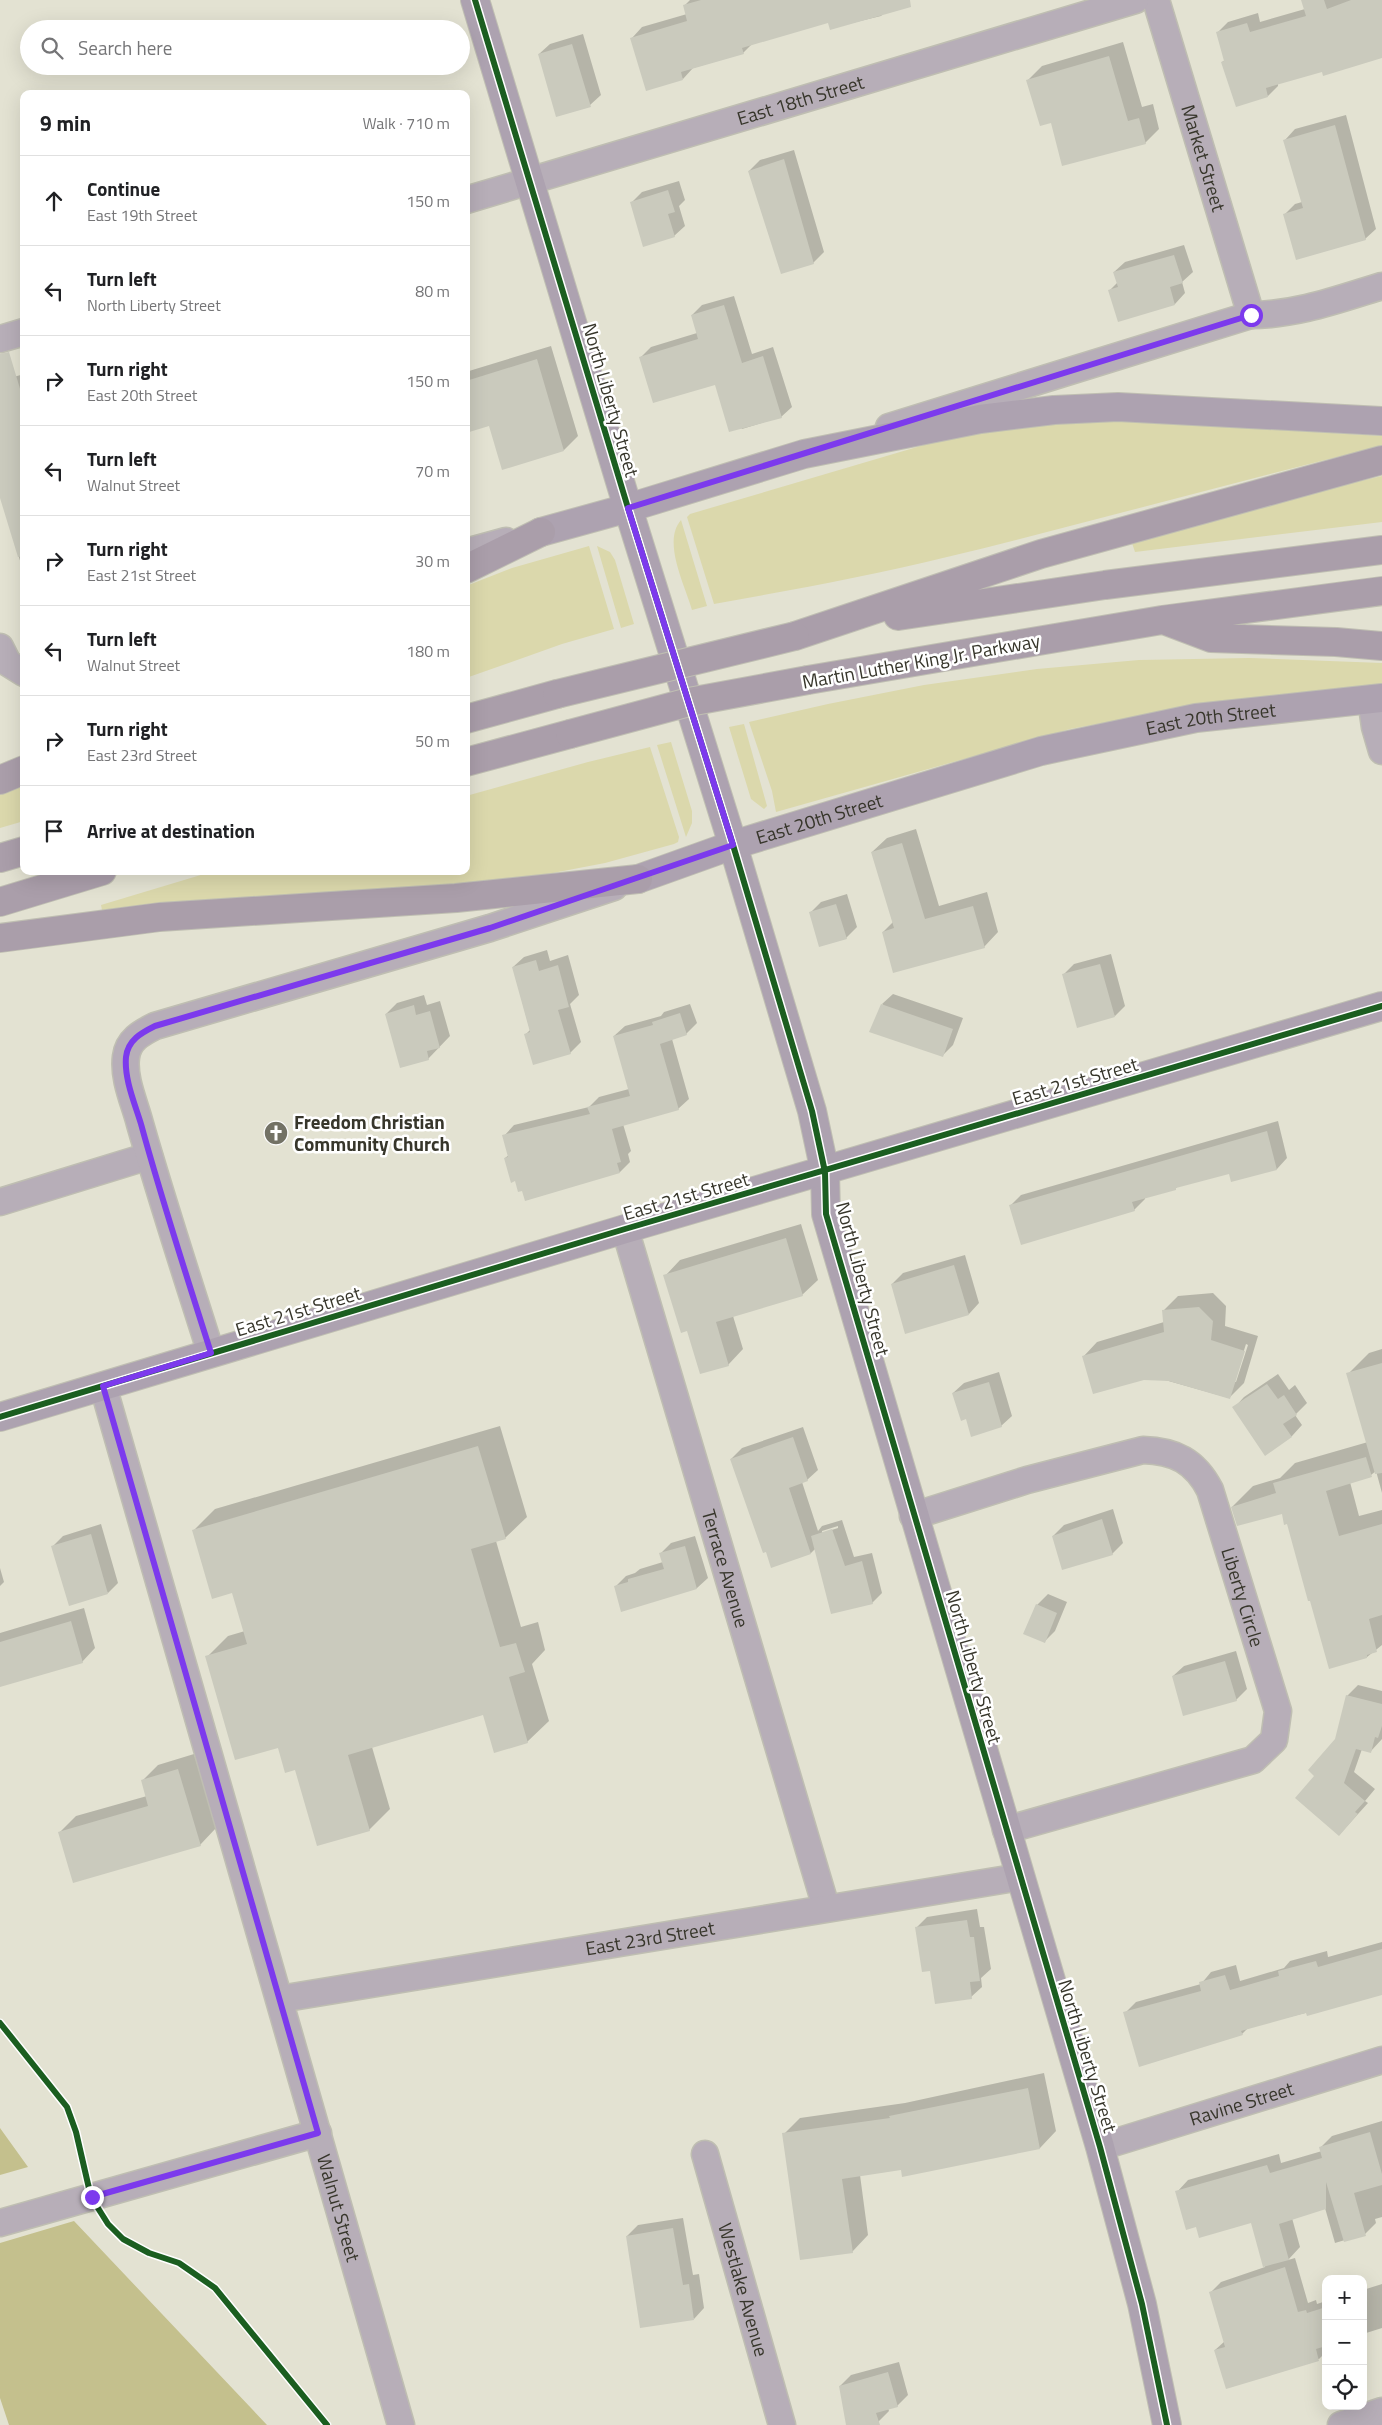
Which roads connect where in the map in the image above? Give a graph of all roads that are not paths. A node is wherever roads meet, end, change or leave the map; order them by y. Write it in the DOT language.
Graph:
graph roads {
  1 [pos="476,0"];
  2 [pos="1135,0"];
  3 [pos="1156,0"];
  4 [pos="531,180"];
  5 [pos="470,199"];
  6 [pos="1382,286"];
  7 [pos="1251,315"];
  8 [pos="20,333"];
  9 [pos="0,339"];
  10 [pos="1382,421"];
  11 [pos="804,454"];
  12 [pos="1382,460"];
  13 [pos="628,508"];
  14 [pos="541,532"];
  15 [pos="1382,550"];
  16 [pos="470,551"];
  17 [pos="470,567"];
  18 [pos="1382,592"];
  19 [pos="1162,620"];
  20 [pos="795,636"];
  21 [pos="1382,646"];
  22 [pos="1377,699"];
  23 [pos="470,718"];
  24 [pos="1382,751"];
  25 [pos="470,761"];
  26 [pos="20,772"];
  27 [pos="0,780"];
  28 [pos="733,845"];
  29 [pos="20,852"];
  30 [pos="0,858"];
  31 [pos="89,875"];
  32 [pos="638,879"];
  33 [pos="0,902"];
  34 [pos="0,938"];
  35 [pos="1382,1006"];
  36 [pos="149,1156"];
  37 [pos="825,1172"];
  38 [pos="0,1202"];
  39 [pos="625,1229"];
  40 [pos="211,1353"];
  41 [pos="103,1386"];
  42 [pos="0,1417"];
  43 [pos="913,1516"];
  44 [pos="1006,1830"];
  45 [pos="1020,1877"];
  46 [pos="826,1907"];
  47 [pos="280,1999"];
  48 [pos="1382,2060"];
  49 [pos="318,2133"];
  50 [pos="1100,2147"];
  51 [pos="705,2154"];
  52 [pos="0,2223"];
  53 [pos="1382,2411"];
  54 [pos="401,2425"];
  55 [pos="782,2425"];
  56 [pos="1168,2425"];
  57 [pos="1341,2425"];
  1 -- 4 [label="street, North Liberty Street"];
  2 -- 4 [label="street, East 18th Street"];
  3 -- 7 [label="street, Market Street"];
  4 -- 5 [label="street, East 18th Street"];
  4 -- 13 [label="street, North Liberty Street"];
  6 -- 7 [label="street"];
  7 -- 11 [label="street"];
  8 -- 9 [label="street"];
  10 -- 11 [label="street"];
  11 -- 13 [label="street"];
  12 -- 20 [label="highway"];
  13 -- 14 [label="street"];
  13 -- 28 [label="street, North Liberty Street"];
  14 -- 16 [label="street"];
  14 -- 17 [label="highway"];
  15 -- 20 [label="highway"];
  18 -- 19 [label="highway, Martin Luther King Jr. Parkway"];
  19 -- 21 [label="highway"];
  19 -- 25 [label="highway, Martin Luther King Jr. Parkway, bridge"];
  20 -- 23 [label="highway, bridge"];
  22 -- 24 [label="street"];
  22 -- 28 [label="street, East 20th Street"];
  26 -- 27 [label="highway"];
  28 -- 32 [label="street, East 20th Street"];
  28 -- 37 [label="street, North Liberty Street"];
  29 -- 30 [label="highway"];
  31 -- 33 [label="highway"];
  32 -- 34 [label="highway"];
  32 -- 36 [label="street, East 20th Street"];
  35 -- 37 [label="street, East 21st Street"];
  36 -- 38 [label="street"];
  36 -- 40 [label="street"];
  37 -- 39 [label="street, East 21st Street"];
  37 -- 43 [label="street, North Liberty Street"];
  39 -- 40 [label="street, East 21st Street"];
  39 -- 46 [label="street, Terrace Avenue"];
  40 -- 41 [label="street, East 21st Street"];
  41 -- 42 [label="street, East 21st Street"];
  41 -- 47 [label="street, Walnut Street"];
  43 -- 44 [label="street, North Liberty Street"];
  43 -- 44 [label="street, Liberty Circle"];
  44 -- 45 [label="street, North Liberty Street"];
  45 -- 46 [label="street, East 23rd Street"];
  45 -- 50 [label="street, North Liberty Street"];
  46 -- 47 [label="street, East 23rd Street"];
  47 -- 49 [label="street, Walnut Street"];
  48 -- 50 [label="street, Ravine Street"];
  49 -- 52 [label="street"];
  49 -- 54 [label="street, Walnut Street"];
  50 -- 56 [label="street, North Liberty Street"];
  51 -- 55 [label="street, Westlake Avenue"];
  53 -- 57 [label="street"];
}
